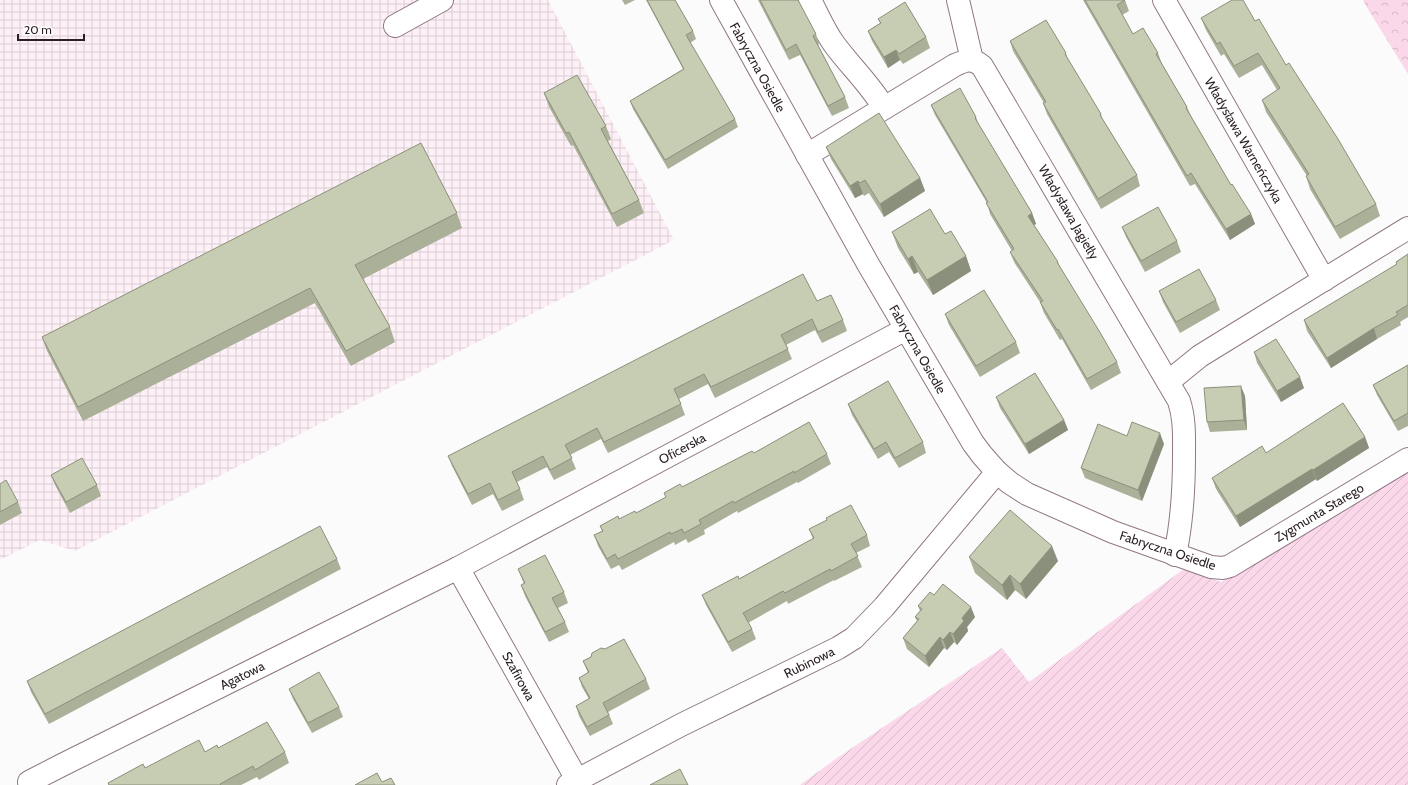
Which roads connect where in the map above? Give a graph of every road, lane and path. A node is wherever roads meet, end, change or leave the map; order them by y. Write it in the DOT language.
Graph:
graph roads {
  1 [pos="721,0"];
  2 [pos="810,0"];
  3 [pos="958,0"];
  4 [pos="1164,0"];
  5 [pos="435,2"];
  6 [pos="395,26"];
  7 [pos="972,60"];
  8 [pos="884,108"];
  9 [pos="806,155"];
  10 [pos="1408,228"];
  11 [pos="1324,280"];
  12 [pos="906,329"];
  13 [pos="1168,382"];
  14 [pos="1408,459"];
  15 [pos="997,472"];
  16 [pos="1175,554"];
  17 [pos="1230,566"];
  18 [pos="458,568"];
  19 [pos="575,783"];
  20 [pos="30,785"];
  1 -- 9 [label="street, Fabryczna Osiedle"];
  2 -- 8 [label="street"];
  3 -- 7 [label="street"];
  4 -- 11 [label="street, Władysława Warneńczyka"];
  5 -- 6 [label="street"];
  7 -- 8 [label="street"];
  7 -- 13 [label="street, Władysława Jagiełły"];
  8 -- 9 [label="street"];
  9 -- 12 [label="street, Fabryczna Osiedle"];
  10 -- 11 [label="street"];
  11 -- 13 [label="street"];
  12 -- 15 [label="street, Fabryczna Osiedle"];
  12 -- 18 [label="street, Oficerska"];
  13 -- 16 [label="street, Władysława Jagiełły"];
  14 -- 17 [label="street, Zygmunta Starego"];
  15 -- 16 [label="street, Fabryczna Osiedle"];
  15 -- 19 [label="street, Rubinowa"];
  16 -- 17 [label="street, Fabryczna Osiedle"];
  18 -- 19 [label="street, Szafirowa"];
  18 -- 20 [label="street, Agatowa"];
}
